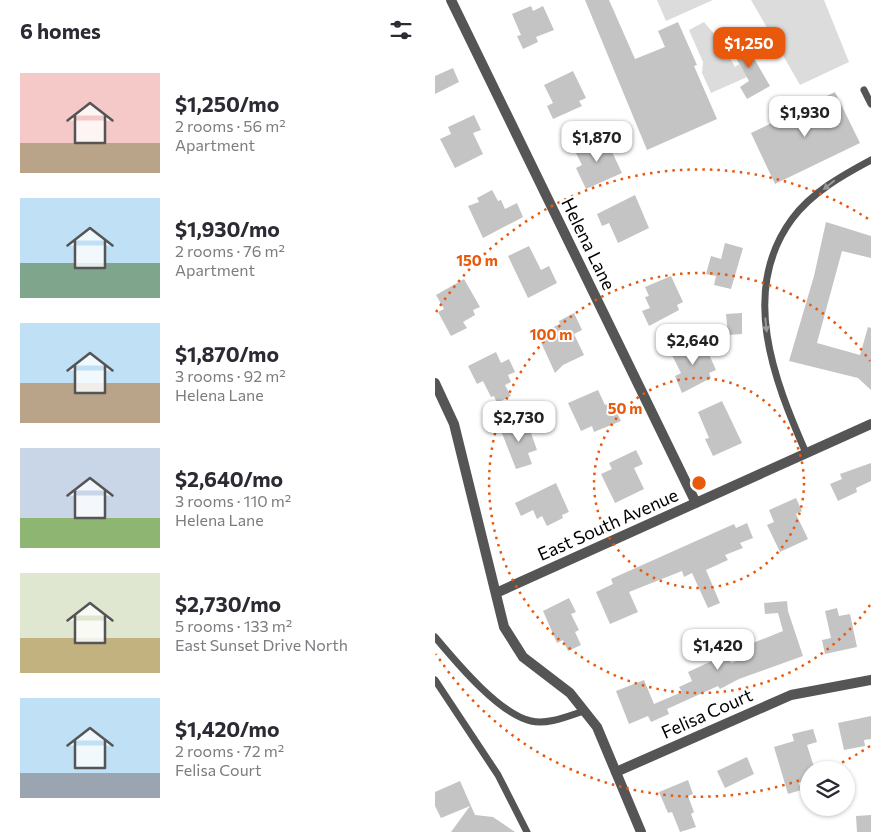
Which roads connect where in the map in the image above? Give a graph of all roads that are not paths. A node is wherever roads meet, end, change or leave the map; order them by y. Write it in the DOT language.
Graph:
graph roads {
  1 [pos="451,0"];
  2 [pos="865,90"];
  3 [pos="871,104"];
  4 [pos="871,160"];
  5 [pos="435,383"];
  6 [pos="871,424"];
  7 [pos="806,453"];
  8 [pos="696,503"];
  9 [pos="496,593"];
  10 [pos="435,637"];
  11 [pos="435,680"];
  12 [pos="871,680"];
  13 [pos="584,710"];
  14 [pos="616,772"];
  15 [pos="527,832"];
  16 [pos="641,832"];
  1 -- 8 [label="street, Helena Lane"];
  2 -- 3 [label="lane"];
  4 -- 7 [label="lane, one-way"];
  5 -- 9 [label="street"];
  6 -- 7 [label="street, East South Avenue"];
  7 -- 8 [label="street, East South Avenue"];
  8 -- 9 [label="street, East South Avenue"];
  9 -- 13 [label="street"];
  10 -- 13 [label="lane"];
  11 -- 15 [label="lane"];
  12 -- 14 [label="street, Felisa Court"];
  13 -- 14 [label="street"];
  14 -- 16 [label="street"];
}
